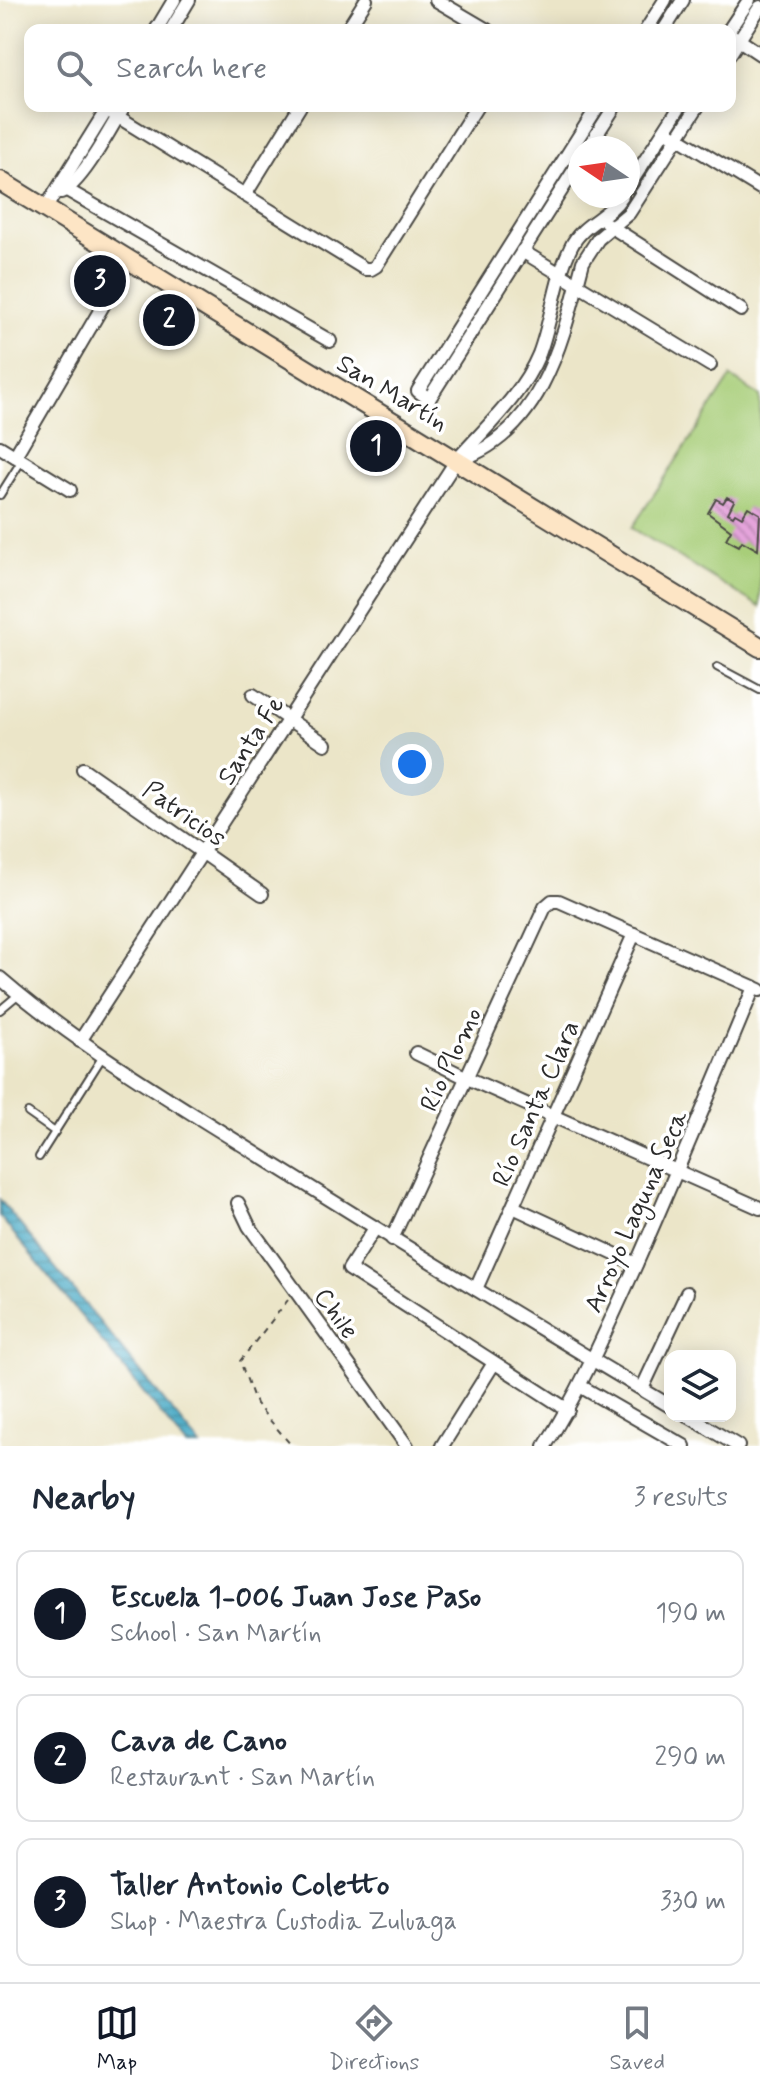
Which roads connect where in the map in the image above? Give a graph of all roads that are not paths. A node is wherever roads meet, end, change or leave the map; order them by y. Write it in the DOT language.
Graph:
graph roads {
  1 [pos="174,0"];
  2 [pos="189,0"];
  3 [pos="366,0"];
  4 [pos="436,0"];
  5 [pos="665,0"];
  6 [pos="683,0"];
  7 [pos="749,0"];
  8 [pos="760,7"];
  9 [pos="160,24"];
  10 [pos="175,24"];
  11 [pos="351,24"];
  12 [pos="477,24"];
  13 [pos="650,24"];
  14 [pos="668,24"];
  15 [pos="736,28"];
  16 [pos="736,32"];
  17 [pos="736,37"];
  18 [pos="760,54"];
  19 [pos="113,112"];
  20 [pos="117,112"];
  21 [pos="296,112"];
  22 [pos="473,112"];
  23 [pos="594,112"];
  24 [pos="611,112"];
  25 [pos="676,112"];
  26 [pos="694,112"];
  27 [pos="665,130"];
  28 [pos="596,136"];
  29 [pos="678,137"];
  30 [pos="640,169"];
  31 [pos="568,180"];
  32 [pos="0,181"];
  33 [pos="760,188"];
  34 [pos="57,193"];
  35 [pos="245,195"];
  36 [pos="613,208"];
  37 [pos="598,218"];
  38 [pos="613,228"];
  39 [pos="522,251"];
  40 [pos="129,261"];
  41 [pos="562,276"];
  42 [pos="577,285"];
  43 [pos="741,310"];
  44 [pos="330,341"];
  45 [pos="538,356"];
  46 [pos="554,363"];
  47 [pos="710,365"];
  48 [pos="489,425"];
  49 [pos="504,436"];
  50 [pos="0,447"];
  51 [pos="18,458"];
  52 [pos="456,461"];
  53 [pos="70,490"];
  54 [pos="0,495"];
  55 [pos="760,647"];
  56 [pos="717,667"];
  57 [pos="760,690"];
  58 [pos="253,695"];
  59 [pos="290,720"];
  60 [pos="325,744"];
  61 [pos="83,769"];
  62 [pos="204,853"];
  63 [pos="262,894"];
  64 [pos="634,934"];
  65 [pos="0,978"];
  66 [pos="757,988"];
  67 [pos="19,994"];
  68 [pos="0,1010"];
  69 [pos="80,1041"];
  70 [pos="416,1053"];
  71 [pos="103,1056"];
  72 [pos="465,1077"];
  73 [pos="28,1113"];
  74 [pos="553,1117"];
  75 [pos="55,1132"];
  76 [pos="39,1157"];
  77 [pos="677,1173"];
  78 [pos="238,1203"];
  79 [pos="513,1207"];
  80 [pos="760,1208"];
  81 [pos="375,1228"];
  82 [pos="392,1239"];
  83 [pos="636,1264"];
  84 [pos="476,1289"];
  85 [pos="687,1293"];
  86 [pos="593,1360"];
  87 [pos="494,1363"];
  88 [pos="580,1386"];
  89 [pos="642,1389"];
  90 [pos="664,1402"];
  91 [pos="568,1410"];
  92 [pos="698,1422"];
  93 [pos="681,1445"];
  94 [pos="407,1446"];
  95 [pos="442,1446"];
  96 [pos="545,1446"];
  97 [pos="738,1446"];
  1 -- 9 [label="street"];
  2 -- 10 [label="street"];
  3 -- 11 [label="street"];
  4 -- 12 [label="street"];
  5 -- 13 [label="street"];
  6 -- 14 [label="street"];
  7 -- 15 [label="street"];
  8 -- 16 [label="street"];
  17 -- 18 [label="street"];
  19 -- 34 [label="street"];
  20 -- 35 [label="street"];
  21 -- 35 [label="street"];
  22 -- 35 [label="street"];
  23 -- 39 [label="street"];
  24 -- 28 [label="street"];
  25 -- 27 [label="street"];
  26 -- 29 [label="street"];
  27 -- 29 [label="street"];
  27 -- 30 [label="street"];
  29 -- 33 [label="street"];
  29 -- 38 [label="street"];
  31 -- 39 [label="street"];
  32 -- 34 [label="main road, San Martín"];
  34 -- 40 [label="main road, San Martín"];
  34 -- 44 [label="street"];
  36 -- 37 [label="street, Santa Fe"];
  37 -- 38 [label="street"];
  37 -- 41 [label="street, Santa Fe"];
  38 -- 42 [label="street"];
  38 -- 43 [label="street"];
  39 -- 41 [label="street"];
  40 -- 51 [label="street"];
  40 -- 52 [label="main road, San Martín"];
  41 -- 42 [label="street"];
  41 -- 45 [label="street, Santa Fe"];
  42 -- 46 [label="street"];
  42 -- 47 [label="street"];
  45 -- 46 [label="street"];
  45 -- 48 [label="street, Santa Fe"];
  46 -- 49 [label="street"];
  48 -- 49 [label="street"];
  48 -- 52 [label="street, Santa Fe"];
  49 -- 52 [label="street"];
  50 -- 51 [label="street"];
  51 -- 53 [label="street"];
  51 -- 54 [label="lane"];
  52 -- 55 [label="main road, San Martín"];
  52 -- 59 [label="street, Santa Fe"];
  56 -- 57 [label="lane"];
  58 -- 59 [label="street"];
  59 -- 60 [label="street"];
  59 -- 62 [label="street, Santa Fe"];
  61 -- 62 [label="street, Patricios"];
  62 -- 63 [label="street, Patricios"];
  62 -- 69 [label="street, Santa Fe"];
  64 -- 66 [label="street"];
  64 -- 72 [label="street, Río Plomo"];
  64 -- 74 [label="street, Río Santa Clara"];
  65 -- 67 [label="street"];
  66 -- 77 [label="street, Arroyo Laguna Seca"];
  67 -- 68 [label="lane"];
  67 -- 69 [label="street"];
  69 -- 71 [label="street"];
  70 -- 72 [label="street"];
  71 -- 75 [label="lane"];
  71 -- 81 [label="street"];
  72 -- 74 [label="street"];
  72 -- 82 [label="street, Río Plomo"];
  73 -- 75 [label="lane"];
  74 -- 77 [label="street"];
  74 -- 79 [label="street, Río Santa Clara"];
  75 -- 76 [label="lane"];
  77 -- 80 [label="street"];
  77 -- 83 [label="street, Arroyo Laguna Seca"];
  78 -- 94 [label="street, Chile"];
  79 -- 83 [label="street"];
  79 -- 84 [label="street, Río Santa Clara"];
  81 -- 82 [label="street"];
  81 -- 87 [label="street"];
  82 -- 84 [label="street"];
  83 -- 86 [label="street, Arroyo Laguna Seca"];
  84 -- 86 [label="street"];
  85 -- 89 [label="street"];
  86 -- 88 [label="street, Arroyo Laguna Seca"];
  86 -- 89 [label="street"];
  87 -- 91 [label="street"];
  87 -- 95 [label="street"];
  88 -- 91 [label="street, Arroyo Laguna Seca"];
  88 -- 93 [label="street"];
  89 -- 90 [label="street"];
  91 -- 96 [label="street, Arroyo Laguna Seca"];
  92 -- 97 [label="street"];
}
